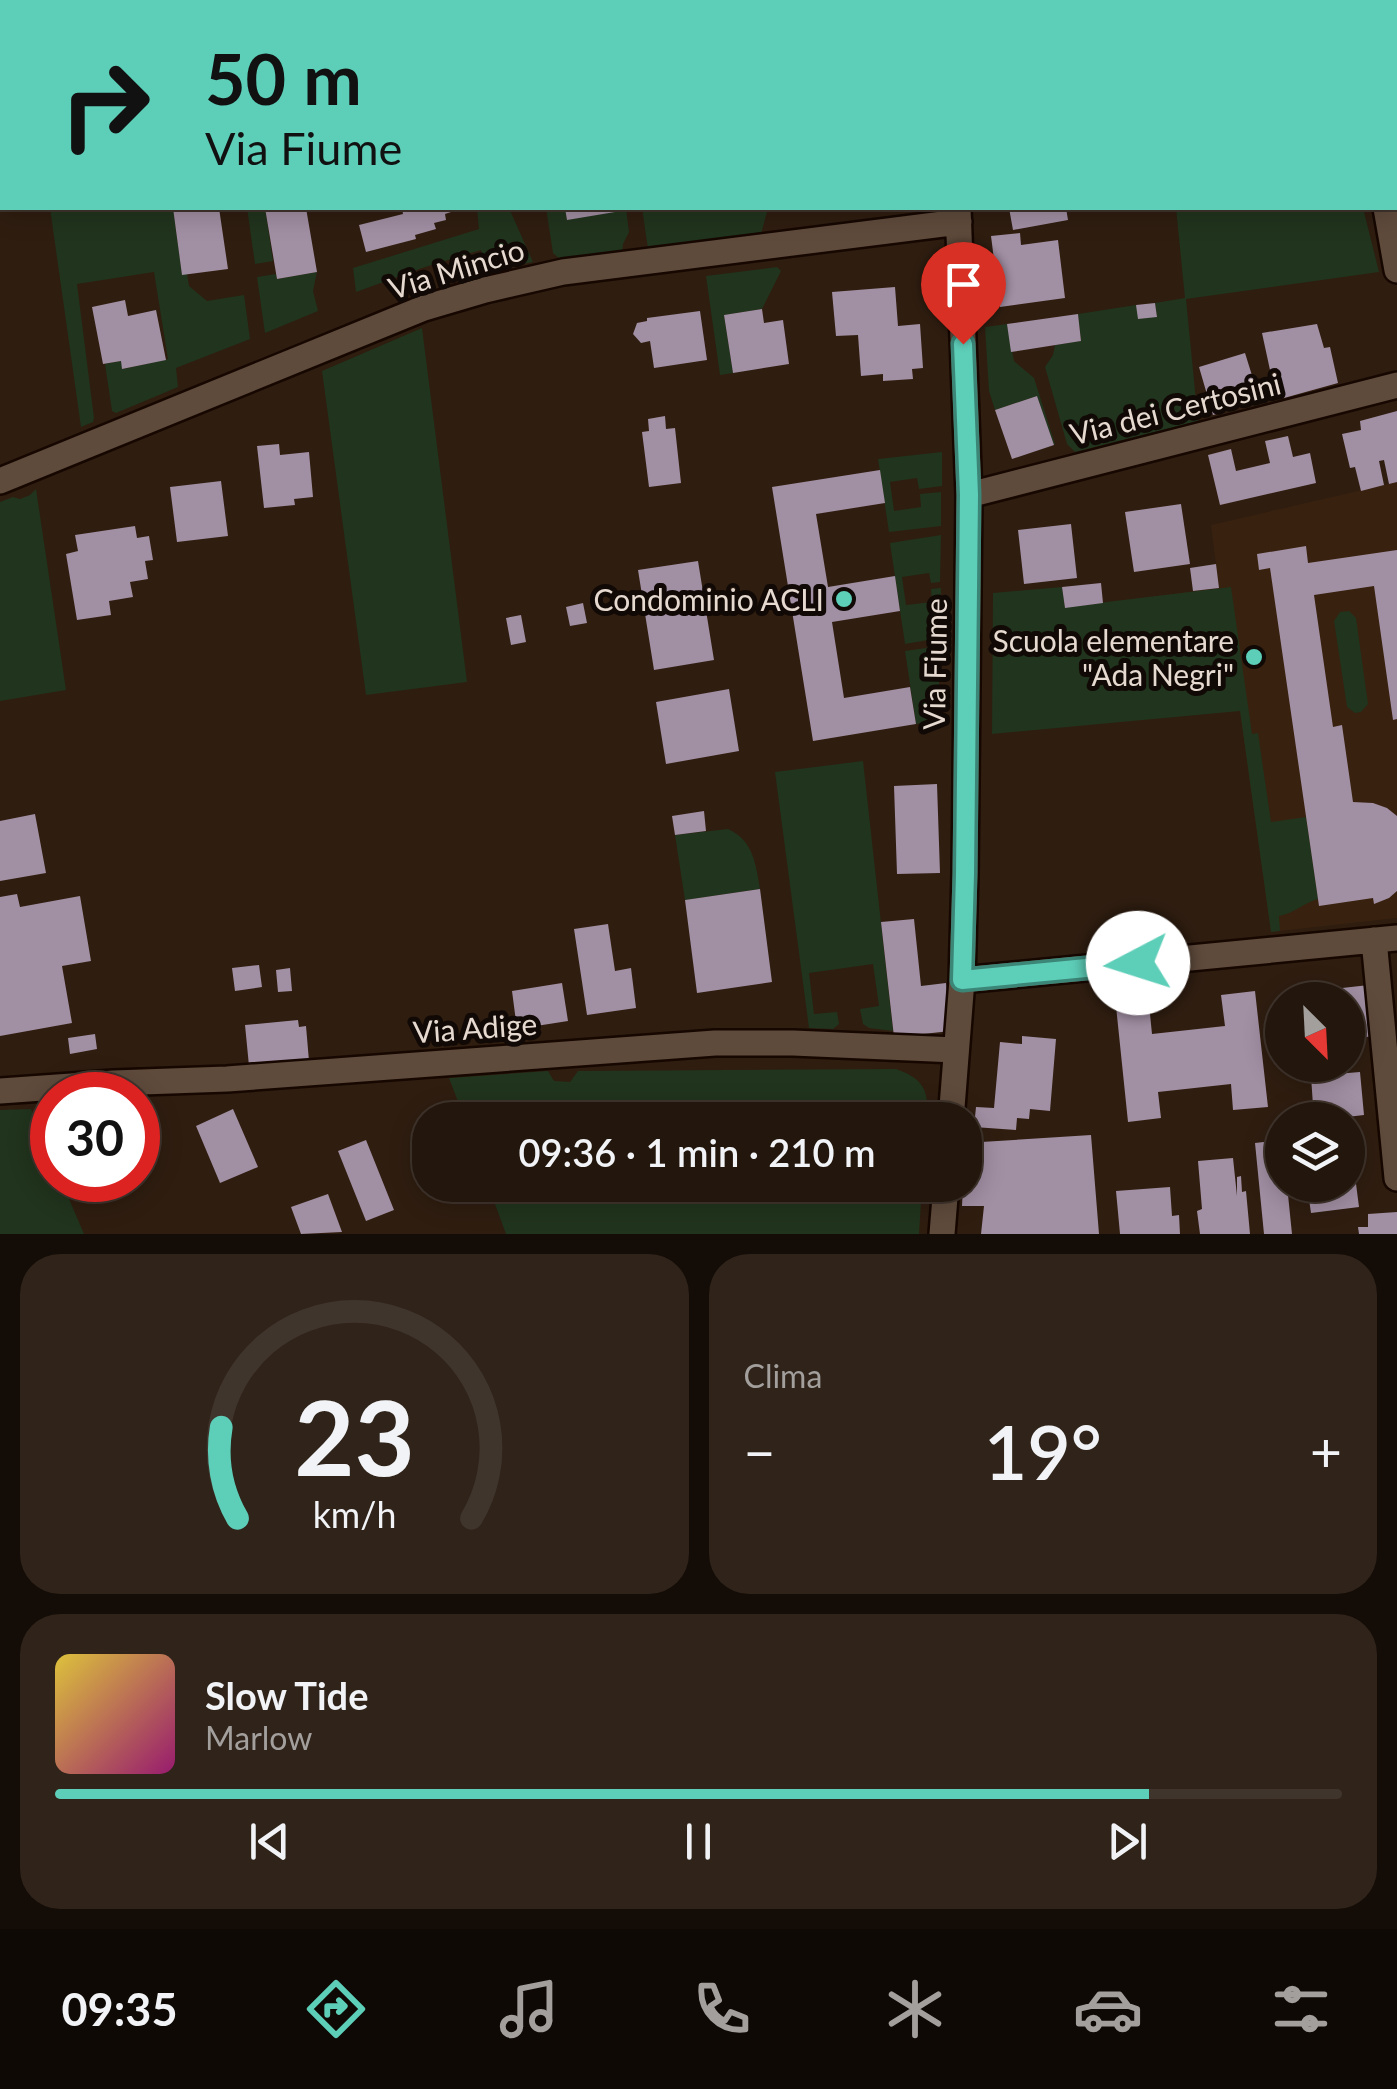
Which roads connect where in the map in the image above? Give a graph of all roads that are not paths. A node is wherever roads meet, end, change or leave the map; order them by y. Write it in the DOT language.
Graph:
graph roads {
  1 [pos="1386,210"];
  2 [pos="958,214"];
  3 [pos="1397,270"];
  4 [pos="1397,385"];
  5 [pos="0,481"];
  6 [pos="969,495"];
  7 [pos="1386,939"];
  8 [pos="962,980"];
  9 [pos="956,1050"];
  10 [pos="0,1091"];
  11 [pos="952,1102"];
  12 [pos="1397,1178"];
  13 [pos="945,1202"];
  14 [pos="942,1234"];
  1 -- 3 [label="street"];
  2 -- 5 [label="street, Via Mincio"];
  2 -- 6 [label="street, Via Fiume"];
  4 -- 6 [label="street, Via dei Certosini"];
  6 -- 8 [label="street, Via Fiume"];
  7 -- 8 [label="street"];
  7 -- 12 [label="street"];
  8 -- 9 [label="street, Via Fiume"];
  9 -- 10 [label="street, Via Adige"];
  9 -- 11 [label="street, Via Fiume"];
  13 -- 14 [label="street"];
}
